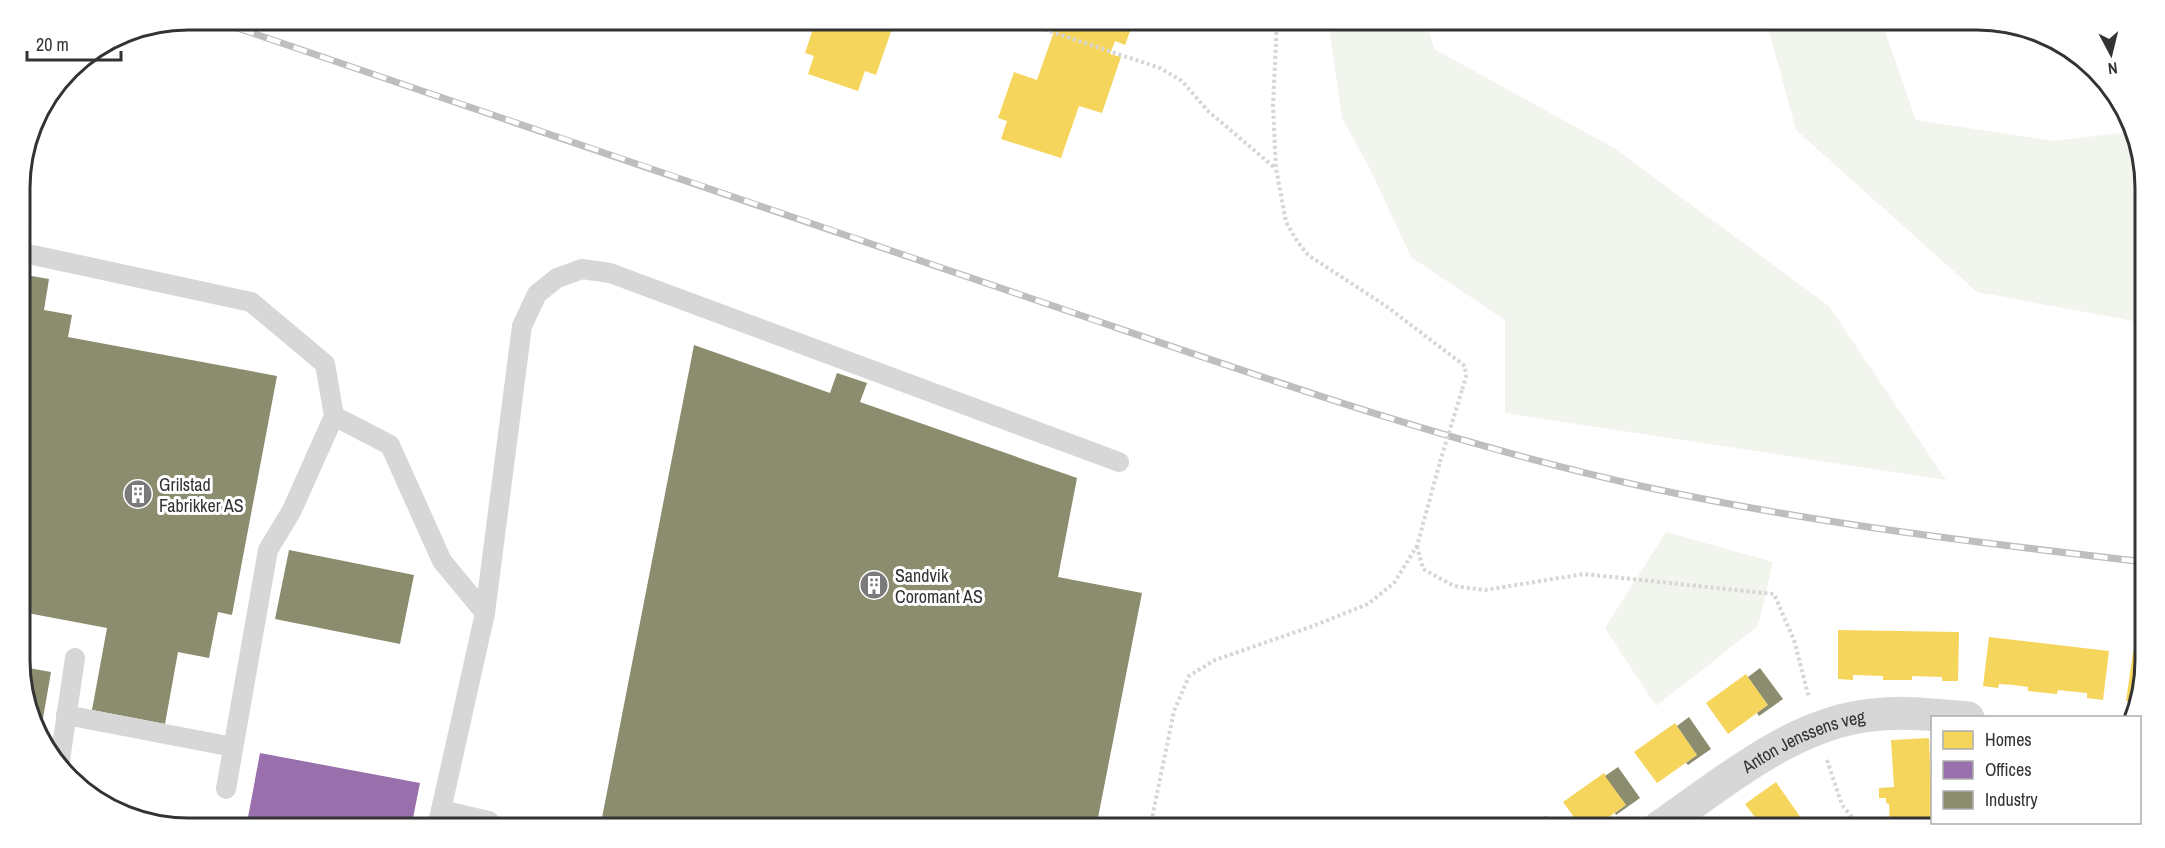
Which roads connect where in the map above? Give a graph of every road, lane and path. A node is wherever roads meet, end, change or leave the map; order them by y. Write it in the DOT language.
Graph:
graph roads {
  1 [pos="1046,30"];
  2 [pos="1277,30"];
  3 [pos="1276,168"];
  4 [pos="33,255"];
  5 [pos="333,416"];
  6 [pos="1119,462"];
  7 [pos="1417,546"];
  8 [pos="485,613"];
  9 [pos="75,658"];
  10 [pos="66,715"];
  11 [pos="1954,716"];
  12 [pos="1817,727"];
  13 [pos="233,747"];
  14 [pos="61,753"];
  15 [pos="226,789"];
  16 [pos="439,818"];
  17 [pos="1152,818"];
  18 [pos="1673,818"];
  19 [pos="1853,818"];
  1 -- 3 [label="path"];
  2 -- 3 [label="path"];
  3 -- 7 [label="path, bridge"];
  4 -- 5 [label="lane"];
  5 -- 8 [label="lane"];
  5 -- 13 [label="lane"];
  6 -- 8 [label="lane"];
  7 -- 12 [label="path"];
  7 -- 17 [label="path"];
  8 -- 16 [label="lane"];
  9 -- 10 [label="lane"];
  10 -- 13 [label="lane"];
  10 -- 14 [label="lane"];
  11 -- 12 [label="street, Anton Jenssens veg"];
  12 -- 18 [label="street, Anton Jenssens veg"];
  12 -- 19 [label="path"];
  13 -- 15 [label="lane"];
}
